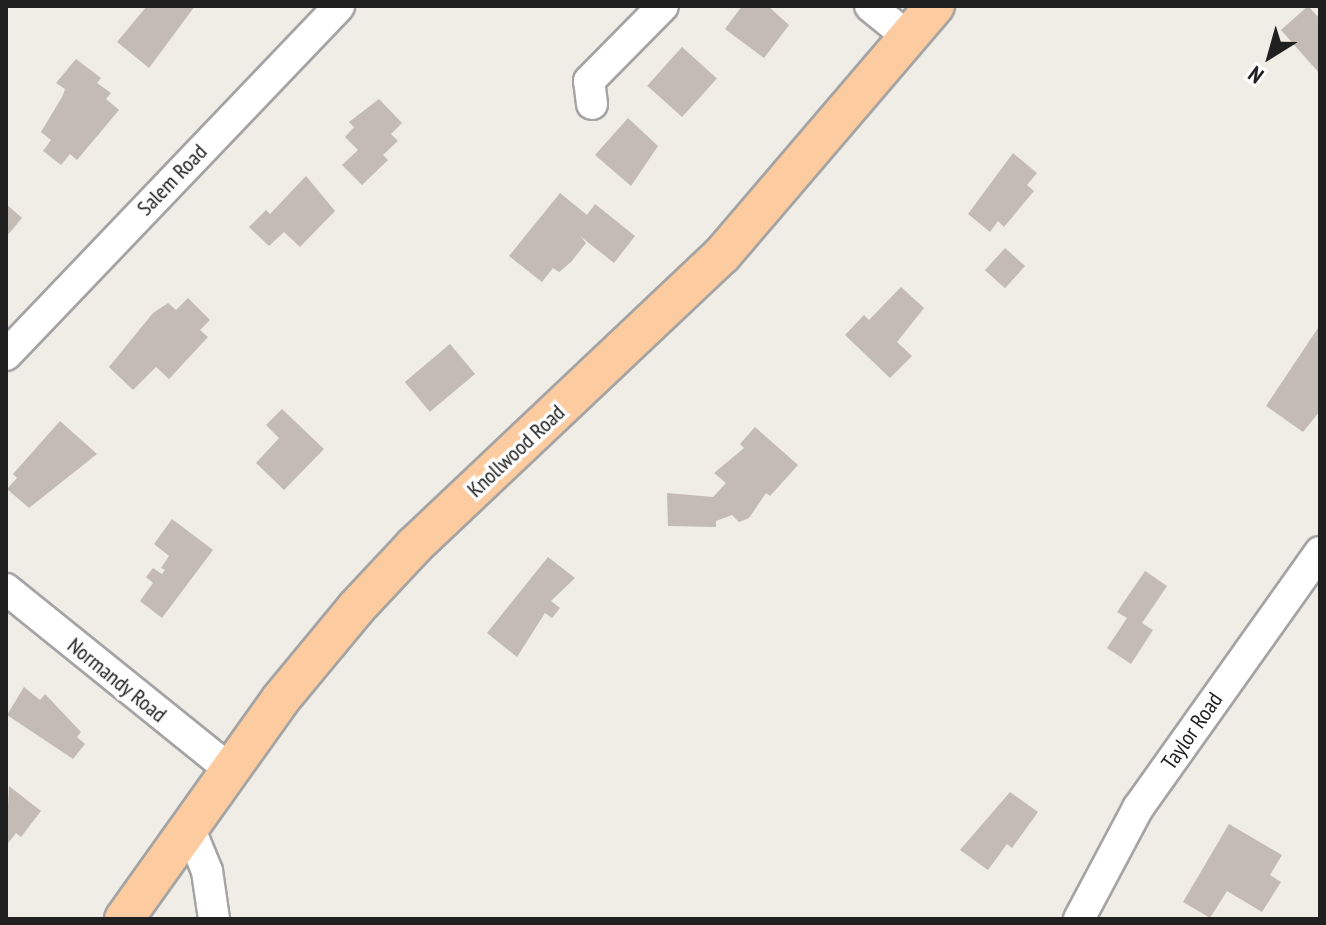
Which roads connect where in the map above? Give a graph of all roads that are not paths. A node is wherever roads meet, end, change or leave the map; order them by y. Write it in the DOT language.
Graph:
graph roads {
  1 [pos="339,6"];
  2 [pos="663,6"];
  3 [pos="870,6"];
  4 [pos="935,6"];
  5 [pos="908,37"];
  6 [pos="592,104"];
  7 [pos="6,355"];
  8 [pos="1320,552"];
  9 [pos="6,589"];
  10 [pos="230,770"];
  11 [pos="189,827"];
  12 [pos="124,919"];
  13 [pos="214,919"];
  14 [pos="1079,919"];
  1 -- 7 [label="street, Salem Road"];
  2 -- 6 [label="street"];
  3 -- 5 [label="street"];
  4 -- 5 [label="main road, Knollwood Road"];
  5 -- 10 [label="main road, Knollwood Road"];
  8 -- 14 [label="street, Taylor Road"];
  9 -- 10 [label="street, Normandy Road"];
  10 -- 11 [label="main road, Knollwood Road"];
  11 -- 12 [label="main road, Knollwood Road"];
  11 -- 13 [label="street"];
}
